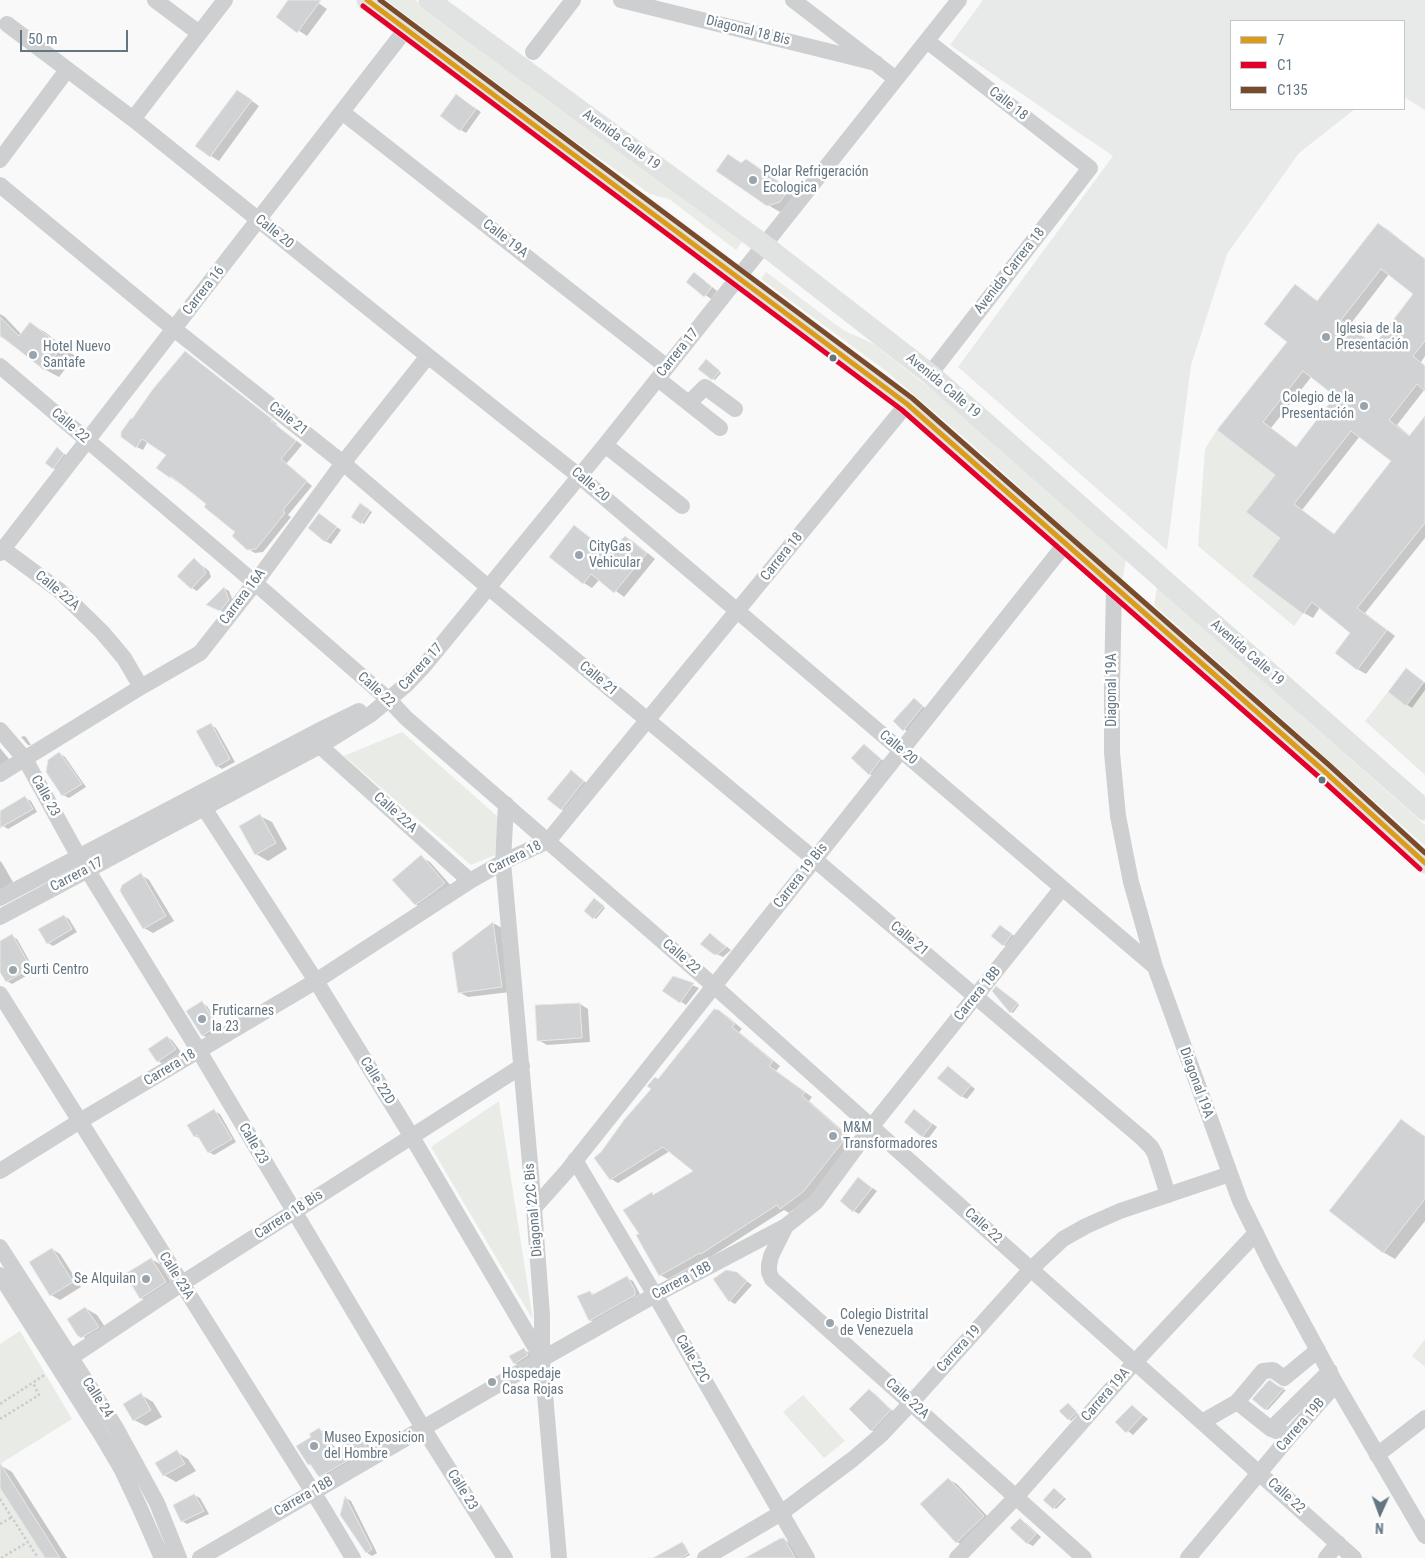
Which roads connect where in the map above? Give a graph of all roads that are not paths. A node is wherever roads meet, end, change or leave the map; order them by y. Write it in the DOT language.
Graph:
graph roads {
  1 [pos="155,0"];
  2 [pos="224,0"];
  3 [pos="367,0"];
  4 [pos="431,0"];
  5 [pos="573,0"];
  6 [pos="621,0"];
  7 [pos="793,0"];
  8 [pos="959,0"];
  9 [pos="8,24"];
  10 [pos="406,29"];
  11 [pos="199,33"];
  12 [pos="927,40"];
  13 [pos="534,52"];
  14 [pos="876,63"];
  15 [pos="67,70"];
  16 [pos="896,79"];
  17 [pos="342,112"];
  18 [pos="133,119"];
  19 [pos="0,160"];
  20 [pos="1090,168"];
  21 [pos="0,185"];
  22 [pos="259,220"];
  23 [pos="764,245"];
  24 [pos="739,276"];
  25 [pos="174,329"];
  26 [pos="428,356"];
  27 [pos="0,366"];
  28 [pos="662,373"];
  29 [pos="930,374"];
  30 [pos="689,403"];
  31 [pos="908,404"];
  32 [pos="736,409"];
  33 [pos="720,428"];
  34 [pos="88,441"];
  35 [pos="605,446"];
  36 [pos="344,463"];
  37 [pos="580,476"];
  38 [pos="682,506"];
  39 [pos="1066,543"];
  40 [pos="1,551"];
  41 [pos="254,583"];
  42 [pos="1114,586"];
  43 [pos="488,587"];
  44 [pos="738,611"];
  45 [pos="141,687"];
  46 [pos="389,700"];
  47 [pos="647,721"];
  48 [pos="0,730"];
  49 [pos="320,746"];
  50 [pos="901,750"];
  51 [pos="25,759"];
  52 [pos="0,774"];
  53 [pos="506,804"];
  54 [pos="204,808"];
  55 [pos="1425,810"];
  56 [pos="548,841"];
  57 [pos="814,859"];
  58 [pos="503,862"];
  59 [pos="83,863"];
  60 [pos="1425,863"];
  61 [pos="470,881"];
  62 [pos="1062,888"];
  63 [pos="0,898"];
  64 [pos="0,917"];
  65 [pos="1155,968"];
  66 [pos="316,981"];
  67 [pos="714,986"];
  68 [pos="0,994"];
  69 [pos="977,996"];
  70 [pos="199,1051"];
  71 [pos="522,1066"];
  72 [pos="80,1122"];
  73 [pos="872,1126"];
  74 [pos="412,1137"];
  75 [pos="571,1166"];
  76 [pos="0,1171"];
  77 [pos="1230,1174"];
  78 [pos="1168,1196"];
  79 [pos="534,1208"];
  80 [pos="293,1212"];
  81 [pos="786,1226"];
  82 [pos="1256,1233"];
  83 [pos="0,1247"];
  84 [pos="1031,1269"];
  85 [pos="0,1275"];
  86 [pos="182,1284"];
  87 [pos="655,1295"];
  88 [pos="1318,1350"];
  89 [pos="542,1359"];
  90 [pos="1135,1362"];
  91 [pos="58,1366"];
  92 [pos="1333,1378"];
  93 [pos="1237,1402"];
  94 [pos="911,1403"];
  95 [pos="1425,1418"];
  96 [pos="1202,1422"];
  97 [pos="423,1428"];
  98 [pos="1271,1429"];
  99 [pos="1290,1436"];
  100 [pos="1377,1455"];
  101 [pos="1260,1473"];
  102 [pos="312,1493"];
  103 [pos="1016,1497"];
  104 [pos="781,1513"];
  105 [pos="1425,1536"];
  106 [pos="1338,1543"];
  107 [pos="162,1558"];
  108 [pos="179,1558"];
  109 [pos="200,1558"];
  110 [pos="353,1558"];
  111 [pos="505,1558"];
  112 [pos="559,1558"];
  113 [pos="706,1558"];
  114 [pos="807,1558"];
  115 [pos="957,1558"];
  116 [pos="1084,1558"];
  117 [pos="1188,1558"];
  118 [pos="1326,1558"];
  119 [pos="1354,1558"];
  1 -- 11 [label="street"];
  2 -- 11 [label="street"];
  3 -- 10 [label="main road"];
  4 -- 23 [label="main road, Avenida Calle 19"];
  5 -- 13 [label="street"];
  6 -- 14 [label="street, Diagonal 18 Bis"];
  7 -- 14 [label="street"];
  8 -- 12 [label="street, Carrera 17"];
  9 -- 15 [label="street, Calle 20"];
  10 -- 17 [label="street, Carrera 16"];
  10 -- 24 [label="main road"];
  11 -- 18 [label="street"];
  12 -- 16 [label="street, Carrera 17"];
  12 -- 20 [label="street, Calle 18"];
  14 -- 16 [label="street"];
  15 -- 18 [label="street, Calle 20"];
  15 -- 19 [label="street"];
  16 -- 23 [label="street, Carrera 17"];
  17 -- 22 [label="street, Carrera 16"];
  17 -- 28 [label="street, Calle 19A"];
  18 -- 22 [label="street, Calle 20"];
  20 -- 29 [label="street, Avenida Carrera 18"];
  21 -- 25 [label="street, Calle 21"];
  22 -- 25 [label="street, Carrera 16"];
  22 -- 26 [label="street, Calle 20"];
  23 -- 24 [label="street, Carrera 17"];
  23 -- 29 [label="main road, Avenida Calle 19"];
  24 -- 28 [label="street, Carrera 17"];
  24 -- 31 [label="main road"];
  25 -- 34 [label="street, Carrera 16"];
  25 -- 36 [label="street, Calle 21"];
  26 -- 36 [label="street, Carrera 16A"];
  26 -- 37 [label="street, Calle 20"];
  27 -- 34 [label="street, Calle 22"];
  28 -- 30 [label="street, Calle 19A"];
  28 -- 35 [label="street, Carrera 17"];
  29 -- 55 [label="main road, Avenida Calle 19"];
  30 -- 32 [label="street"];
  30 -- 33 [label="street, Calle 19A"];
  31 -- 39 [label="main road"];
  31 -- 44 [label="street, Carrera 18"];
  34 -- 40 [label="street, Carrera 16"];
  34 -- 41 [label="street, Calle 22"];
  35 -- 37 [label="street, Carrera 17"];
  35 -- 38 [label="street"];
  36 -- 41 [label="street, Carrera 16A"];
  36 -- 43 [label="street, Calle 21"];
  37 -- 43 [label="street, Carrera 17"];
  37 -- 44 [label="street, Calle 20"];
  39 -- 42 [label="main road"];
  39 -- 50 [label="street, Carrera 19 Bis"];
  40 -- 45 [label="street, Calle 22A"];
  41 -- 45 [label="street, Carrera 16A"];
  41 -- 46 [label="street, Calle 22"];
  42 -- 60 [label="main road"];
  42 -- 65 [label="street, Diagonal 19A"];
  43 -- 46 [label="street, Carrera 17"];
  43 -- 47 [label="street, Calle 21"];
  44 -- 47 [label="street, Carrera 18"];
  44 -- 50 [label="street, Calle 20"];
  45 -- 51 [label="street, Carrera 16A"];
  46 -- 49 [label="street, Carrera 17"];
  46 -- 53 [label="street, Calle 22"];
  46 -- 59 [label="street, Carrera 17"];
  47 -- 56 [label="street, Carrera 18"];
  47 -- 57 [label="street, Calle 21"];
  48 -- 51 [label="street, Calle 23"];
  49 -- 54 [label="street, Carrera 17"];
  49 -- 61 [label="street, Calle 22A"];
  50 -- 57 [label="street, Carrera 19 Bis"];
  50 -- 62 [label="street, Calle 20"];
  51 -- 52 [label="street, Carrera 16A"];
  51 -- 59 [label="street, Calle 23"];
  53 -- 56 [label="street, Calle 22"];
  53 -- 58 [label="street, Diagonal 22C Bis"];
  54 -- 59 [label="street, Carrera 17"];
  54 -- 66 [label="street, Calle 22D"];
  56 -- 58 [label="street, Carrera 18"];
  56 -- 67 [label="street, Calle 22"];
  57 -- 67 [label="street, Carrera 19 Bis"];
  57 -- 69 [label="street, Calle 21"];
  58 -- 61 [label="street, Carrera 18"];
  58 -- 71 [label="street, Diagonal 22C Bis"];
  59 -- 63 [label="street, Carrera 17"];
  59 -- 64 [label="street, Carrera 17"];
  59 -- 70 [label="street, Calle 23"];
  61 -- 66 [label="street, Carrera 18"];
  62 -- 65 [label="street, Calle 20"];
  62 -- 69 [label="street, Carrera 18B"];
  65 -- 77 [label="street, Diagonal 19A"];
  66 -- 70 [label="street, Carrera 18"];
  66 -- 74 [label="street, Calle 22D"];
  67 -- 73 [label="street, Calle 22"];
  67 -- 75 [label="street, Carrera 19 Bis"];
  68 -- 72 [label="street, Calle 23A"];
  69 -- 73 [label="street, Carrera 18B"];
  69 -- 78 [label="street, Calle 21"];
  70 -- 72 [label="street, Carrera 18"];
  70 -- 80 [label="street, Calle 23"];
  71 -- 74 [label="street, Carrera 18 Bis"];
  71 -- 79 [label="street, Diagonal 22C Bis"];
  72 -- 76 [label="street, Carrera 18"];
  72 -- 86 [label="street, Calle 23A"];
  73 -- 81 [label="street, Carrera 18B"];
  73 -- 84 [label="street, Calle 22"];
  74 -- 80 [label="street, Carrera 18 Bis"];
  74 -- 89 [label="street, Calle 22D"];
  75 -- 79 [label="street, Carrera 19 Bis"];
  75 -- 87 [label="street, Calle 22C"];
  77 -- 78 [label="street, Carrera 19"];
  77 -- 82 [label="street, Diagonal 19A"];
  78 -- 84 [label="street, Carrera 19"];
  79 -- 89 [label="street, Diagonal 22C Bis"];
  80 -- 86 [label="street, Carrera 18 Bis"];
  80 -- 97 [label="street, Calle 23"];
  81 -- 87 [label="street, Carrera 18B"];
  81 -- 94 [label="street, Calle 22A"];
  82 -- 88 [label="street, Diagonal 19A"];
  82 -- 90 [label="street, Carrera 19A"];
  83 -- 91 [label="street, Calle 24"];
  84 -- 90 [label="street, Calle 22"];
  84 -- 94 [label="street, Carrera 19"];
  85 -- 91 [label="street, Calle 24"];
  86 -- 91 [label="street, Carrera 18 Bis"];
  86 -- 102 [label="street, Calle 23A"];
  87 -- 89 [label="street, Carrera 18B"];
  87 -- 104 [label="street, Calle 22C"];
  88 -- 92 [label="street, Diagonal 19A"];
  88 -- 93 [label="street"];
  89 -- 97 [label="street, Carrera 18B"];
  89 -- 112 [label="street, Diagonal 22C Bis"];
  90 -- 96 [label="street, Calle 22"];
  90 -- 103 [label="street, Carrera 19A"];
  91 -- 107 [label="street, Calle 24"];
  91 -- 108 [label="street, Calle 24"];
  92 -- 98 [label="street"];
  92 -- 99 [label="street, Carrera 19B"];
  92 -- 100 [label="street, Diagonal 19A"];
  93 -- 96 [label="street"];
  93 -- 98 [label="street"];
  94 -- 103 [label="street, Calle 22A"];
  94 -- 104 [label="street, Carrera 19"];
  95 -- 100 [label="street"];
  96 -- 101 [label="street, Calle 22"];
  97 -- 102 [label="street, Carrera 18B"];
  97 -- 111 [label="street, Calle 23"];
  98 -- 99 [label="street"];
  99 -- 101 [label="street, Carrera 19B"];
  100 -- 105 [label="street, Diagonal 19A"];
  101 -- 106 [label="street, Calle 22"];
  101 -- 117 [label="street, Carrera 19B"];
  102 -- 109 [label="street, Carrera 18B"];
  102 -- 110 [label="street, Calle 23A"];
  103 -- 115 [label="street, Carrera 19A"];
  103 -- 116 [label="street, Calle 22A"];
  104 -- 113 [label="street, Carrera 19"];
  104 -- 114 [label="street, Calle 22C"];
  106 -- 118 [label="street"];
  106 -- 119 [label="street, Calle 22"];
}
